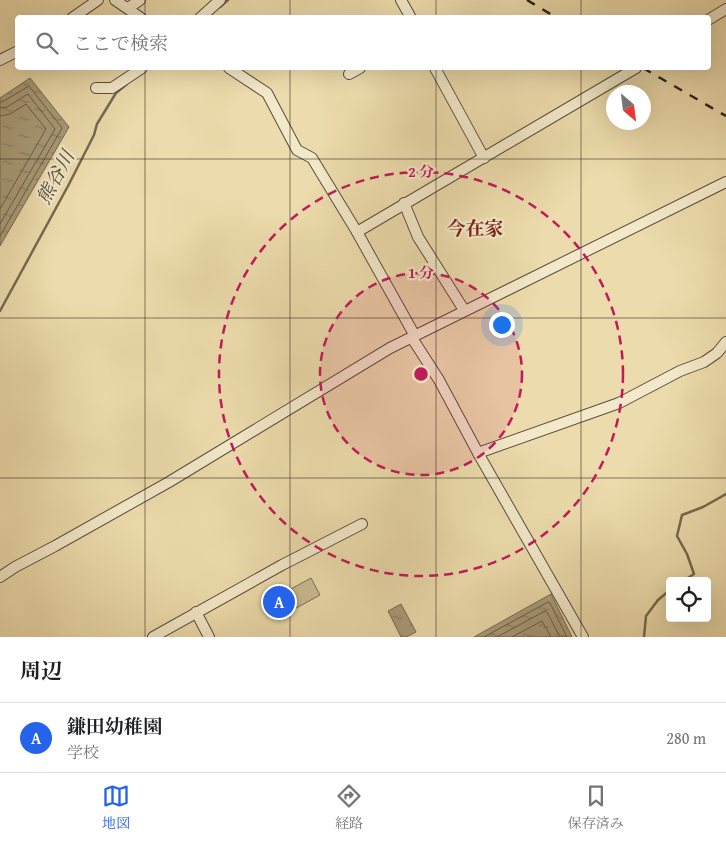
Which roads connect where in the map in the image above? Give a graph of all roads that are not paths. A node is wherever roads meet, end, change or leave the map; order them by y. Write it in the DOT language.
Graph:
graph roads {
  1 [pos="98,0"];
  2 [pos="115,0"];
  3 [pos="140,0"];
  4 [pos="220,0"];
  5 [pos="401,0"];
  6 [pos="128,8"];
  7 [pos="726,9"];
  8 [pos="76,15"];
  9 [pos="137,15"];
  10 [pos="203,15"];
  11 [pos="408,15"];
  12 [pos="711,18"];
  13 [pos="15,52"];
  14 [pos="0,60"];
  15 [pos="139,70"];
  16 [pos="233,70"];
  17 [pos="357,70"];
  18 [pos="436,70"];
  19 [pos="633,70"];
  20 [pos="350,74"];
  21 [pos="96,88"];
  22 [pos="484,158"];
  23 [pos="726,182"];
  24 [pos="404,203"];
  25 [pos="357,232"];
  26 [pos="464,310"];
  27 [pos="413,337"];
  28 [pos="726,342"];
  29 [pos="478,453"];
  30 [pos="362,524"];
  31 [pos="0,577"];
  32 [pos="196,612"];
  33 [pos="152,637"];
  34 [pos="209,637"];
  35 [pos="583,637"];
  1 -- 8 [label="street"];
  2 -- 6 [label="street"];
  3 -- 6 [label="street"];
  4 -- 10 [label="street"];
  5 -- 11 [label="street"];
  6 -- 9 [label="street"];
  7 -- 12 [label="street"];
  13 -- 14 [label="street"];
  15 -- 21 [label="street"];
  16 -- 25 [label="street"];
  17 -- 20 [label="street"];
  18 -- 22 [label="street"];
  19 -- 22 [label="street"];
  22 -- 24 [label="street"];
  23 -- 26 [label="street"];
  24 -- 25 [label="street"];
  24 -- 26 [label="street"];
  25 -- 27 [label="street"];
  26 -- 27 [label="street"];
  27 -- 29 [label="street"];
  27 -- 31 [label="street"];
  28 -- 29 [label="street"];
  29 -- 35 [label="street"];
  30 -- 32 [label="street"];
  32 -- 33 [label="street"];
  32 -- 34 [label="street"];
}
